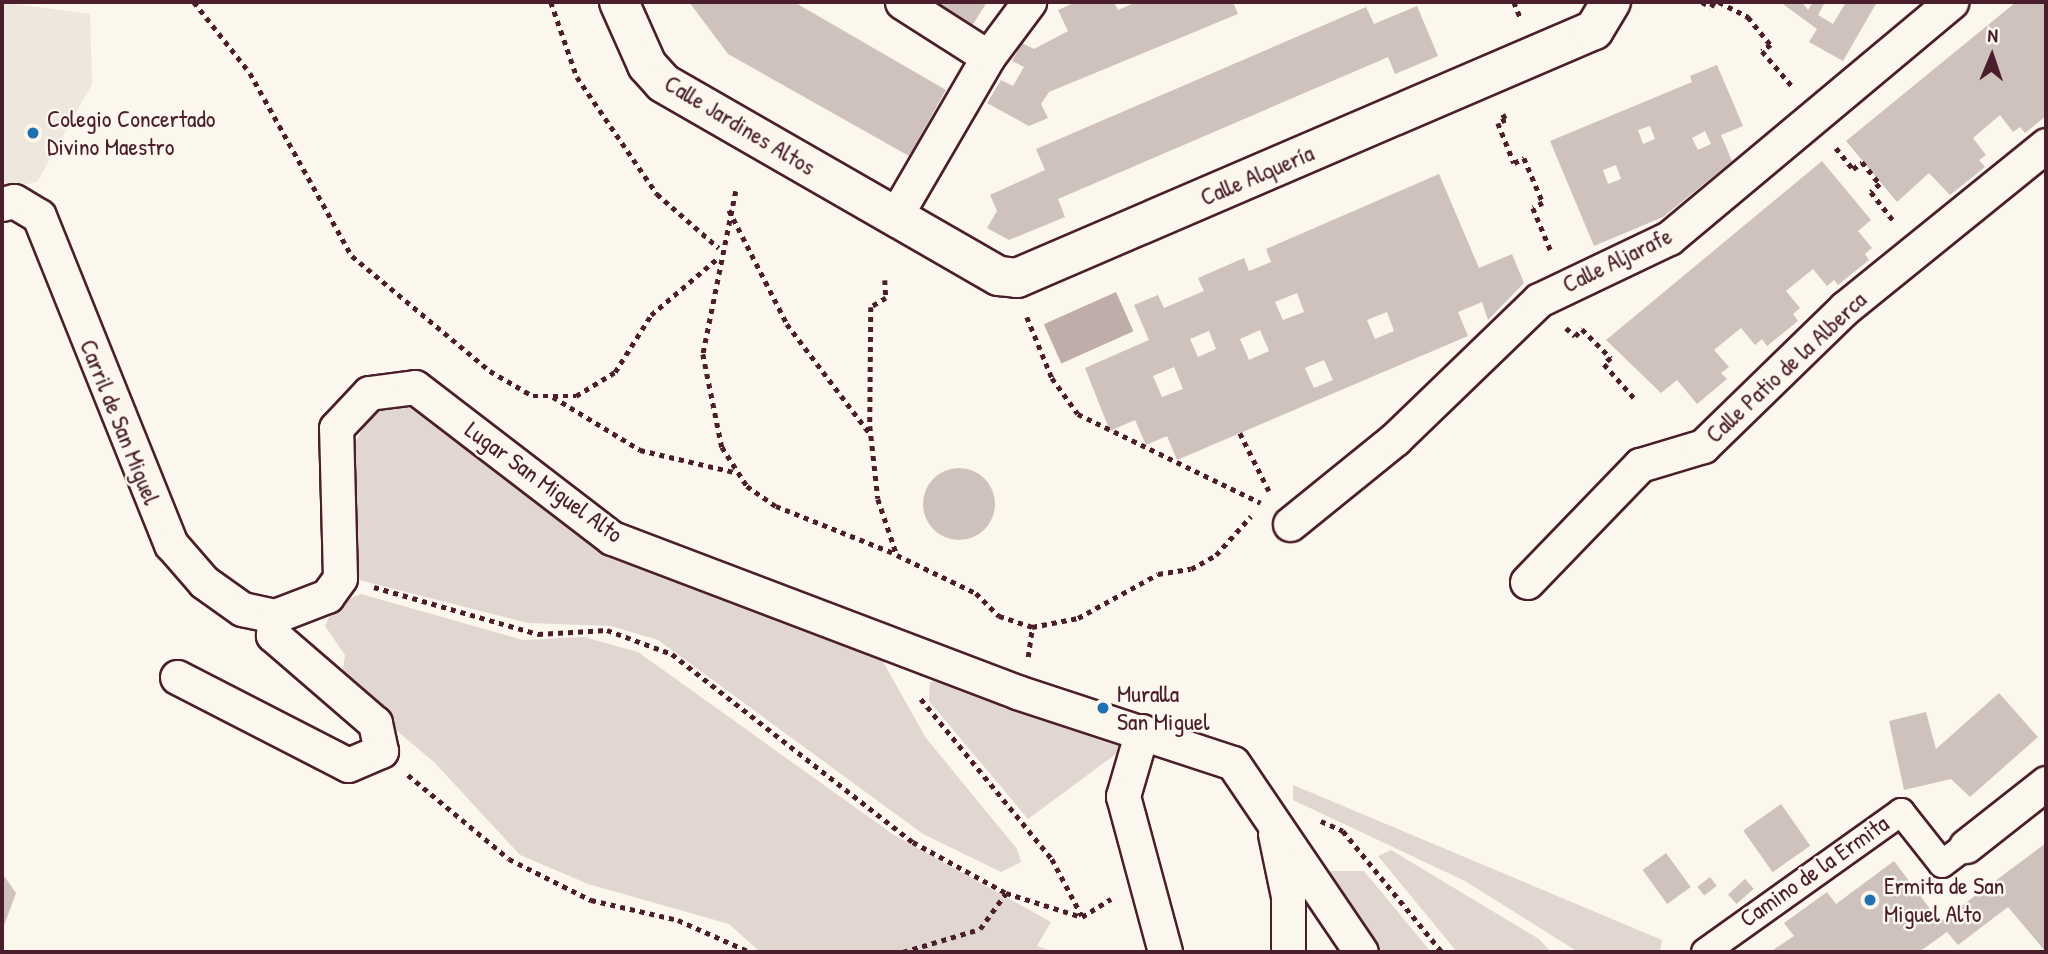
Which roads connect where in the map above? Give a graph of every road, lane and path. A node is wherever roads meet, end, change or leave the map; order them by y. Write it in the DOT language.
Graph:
graph roads {
  1 [pos="194,2"];
  2 [pos="551,2"];
  3 [pos="619,2"];
  4 [pos="902,2"];
  5 [pos="1029,2"];
  6 [pos="1514,2"];
  7 [pos="1611,2"];
  8 [pos="1702,2"];
  9 [pos="1716,2"];
  10 [pos="1951,2"];
  11 [pos="1522,22"];
  12 [pos="988,57"];
  13 [pos="1796,91"];
  14 [pos="1501,108"];
  15 [pos="1830,141"];
  16 [pos="2046,145"];
  17 [pos="736,191"];
  18 [pos="2,204"];
  19 [pos="728,209"];
  20 [pos="895,215"];
  21 [pos="1897,224"];
  22 [pos="720,248"];
  23 [pos="718,258"];
  24 [pos="1557,266"];
  25 [pos="885,280"];
  26 [pos="1022,305"];
  27 [pos="1560,321"];
  28 [pos="553,396"];
  29 [pos="1636,400"];
  30 [pos="1240,433"];
  31 [pos="872,437"];
  32 [pos="734,472"];
  33 [pos="1270,492"];
  34 [pos="1290,524"];
  35 [pos="897,555"];
  36 [pos="340,578"];
  37 [pos="1527,582"];
  38 [pos="275,616"];
  39 [pos="916,654"];
  40 [pos="177,677"];
  41 [pos="1142,731"];
  42 [pos="381,751"];
  43 [pos="2046,783"];
  44 [pos="1264,802"];
  45 [pos="1966,846"];
  46 [pos="1006,893"];
  47 [pos="750,952"];
  48 [pos="903,952"];
  49 [pos="1165,952"];
  50 [pos="1288,952"];
  51 [pos="1361,952"];
  52 [pos="1443,952"];
  53 [pos="1706,952"];
  1 -- 28 [label="path"];
  2 -- 22 [label="path"];
  3 -- 20 [label="street, Calle Jardines Altos"];
  4 -- 12 [label="street"];
  5 -- 12 [label="street"];
  6 -- 11 [label="path"];
  7 -- 20 [label="street, Calle Alquería"];
  8 -- 9 [label="path"];
  9 -- 13 [label="path"];
  10 -- 34 [label="street, Calle Aljarafe"];
  12 -- 20 [label="street"];
  14 -- 24 [label="path"];
  15 -- 21 [label="path"];
  16 -- 37 [label="street, Calle Patio de la Alberca"];
  17 -- 19 [label="path"];
  18 -- 38 [label="street, Carril de San Miguel"];
  19 -- 22 [label="path"];
  19 -- 31 [label="path"];
  22 -- 23 [label="path"];
  23 -- 28 [label="path"];
  23 -- 32 [label="path"];
  25 -- 31 [label="path"];
  26 -- 35 [label="path"];
  27 -- 29 [label="path"];
  28 -- 32 [label="path"];
  30 -- 33 [label="path"];
  31 -- 35 [label="path"];
  32 -- 35 [label="path"];
  36 -- 38 [label="street"];
  36 -- 39 [label="street, Lugar San Miguel Alto"];
  36 -- 46 [label="path"];
  38 -- 42 [label="street"];
  39 -- 41 [label="street, Lugar San Miguel Alto"];
  39 -- 46 [label="path"];
  40 -- 42 [label="street"];
  41 -- 44 [label="street, Lugar San Miguel Alto"];
  41 -- 49 [label="street"];
  42 -- 47 [label="path"];
  43 -- 45 [label="street, Camino de la Ermita"];
  44 -- 50 [label="street, Lugar San Miguel Alto"];
  44 -- 51 [label="street, Lugar San Miguel Alto"];
  44 -- 52 [label="path"];
  45 -- 53 [label="street, Camino de la Ermita"];
  46 -- 48 [label="path"];
}
